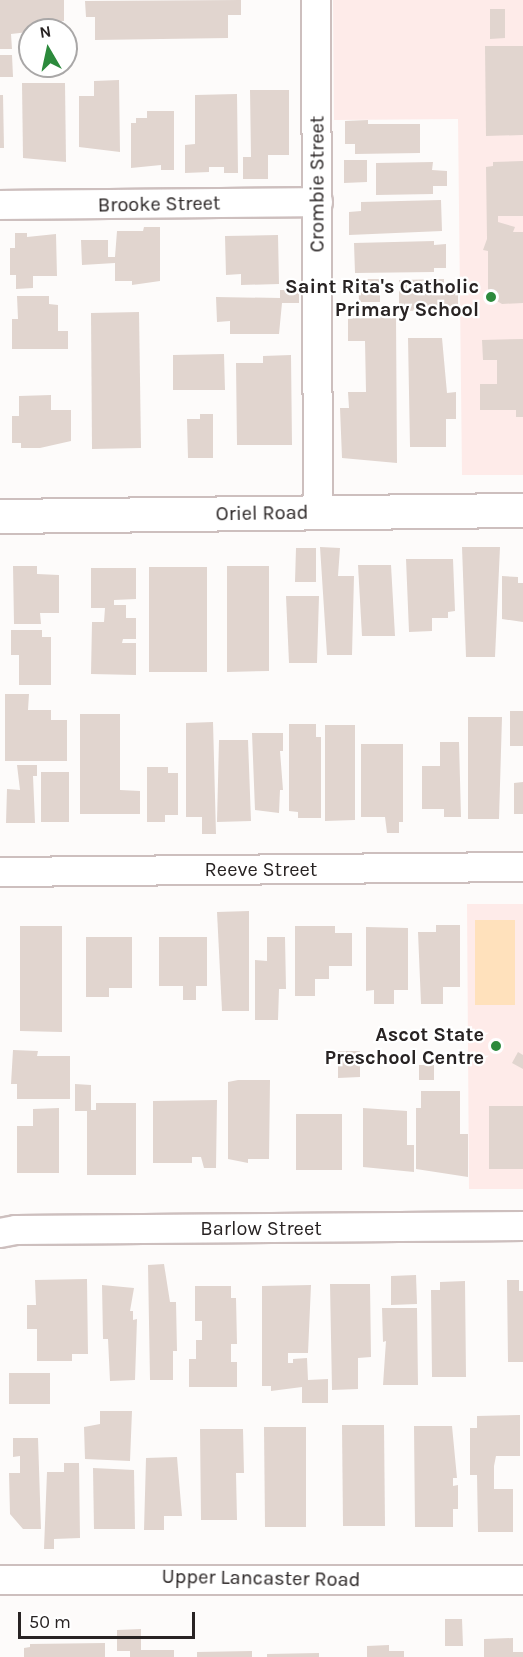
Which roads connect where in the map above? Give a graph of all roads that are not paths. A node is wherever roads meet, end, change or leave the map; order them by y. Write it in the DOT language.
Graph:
graph roads {
  1 [pos="316,0"];
  2 [pos="318,202"];
  3 [pos="0,205"];
  4 [pos="523,510"];
  5 [pos="318,512"];
  6 [pos="0,516"];
  7 [pos="523,867"];
  8 [pos="0,872"];
  9 [pos="523,1226"];
  10 [pos="0,1233"];
  11 [pos="0,1580"];
  12 [pos="523,1580"];
  1 -- 2 [label="street, Crombie Street"];
  2 -- 3 [label="street, Brooke Street"];
  2 -- 5 [label="street, Crombie Street"];
  4 -- 5 [label="street, Oriel Road"];
  5 -- 6 [label="street, Oriel Road"];
  7 -- 8 [label="street, Reeve Street"];
  9 -- 10 [label="street, Barlow Street"];
  11 -- 12 [label="street, Upper Lancaster Road"];
}
